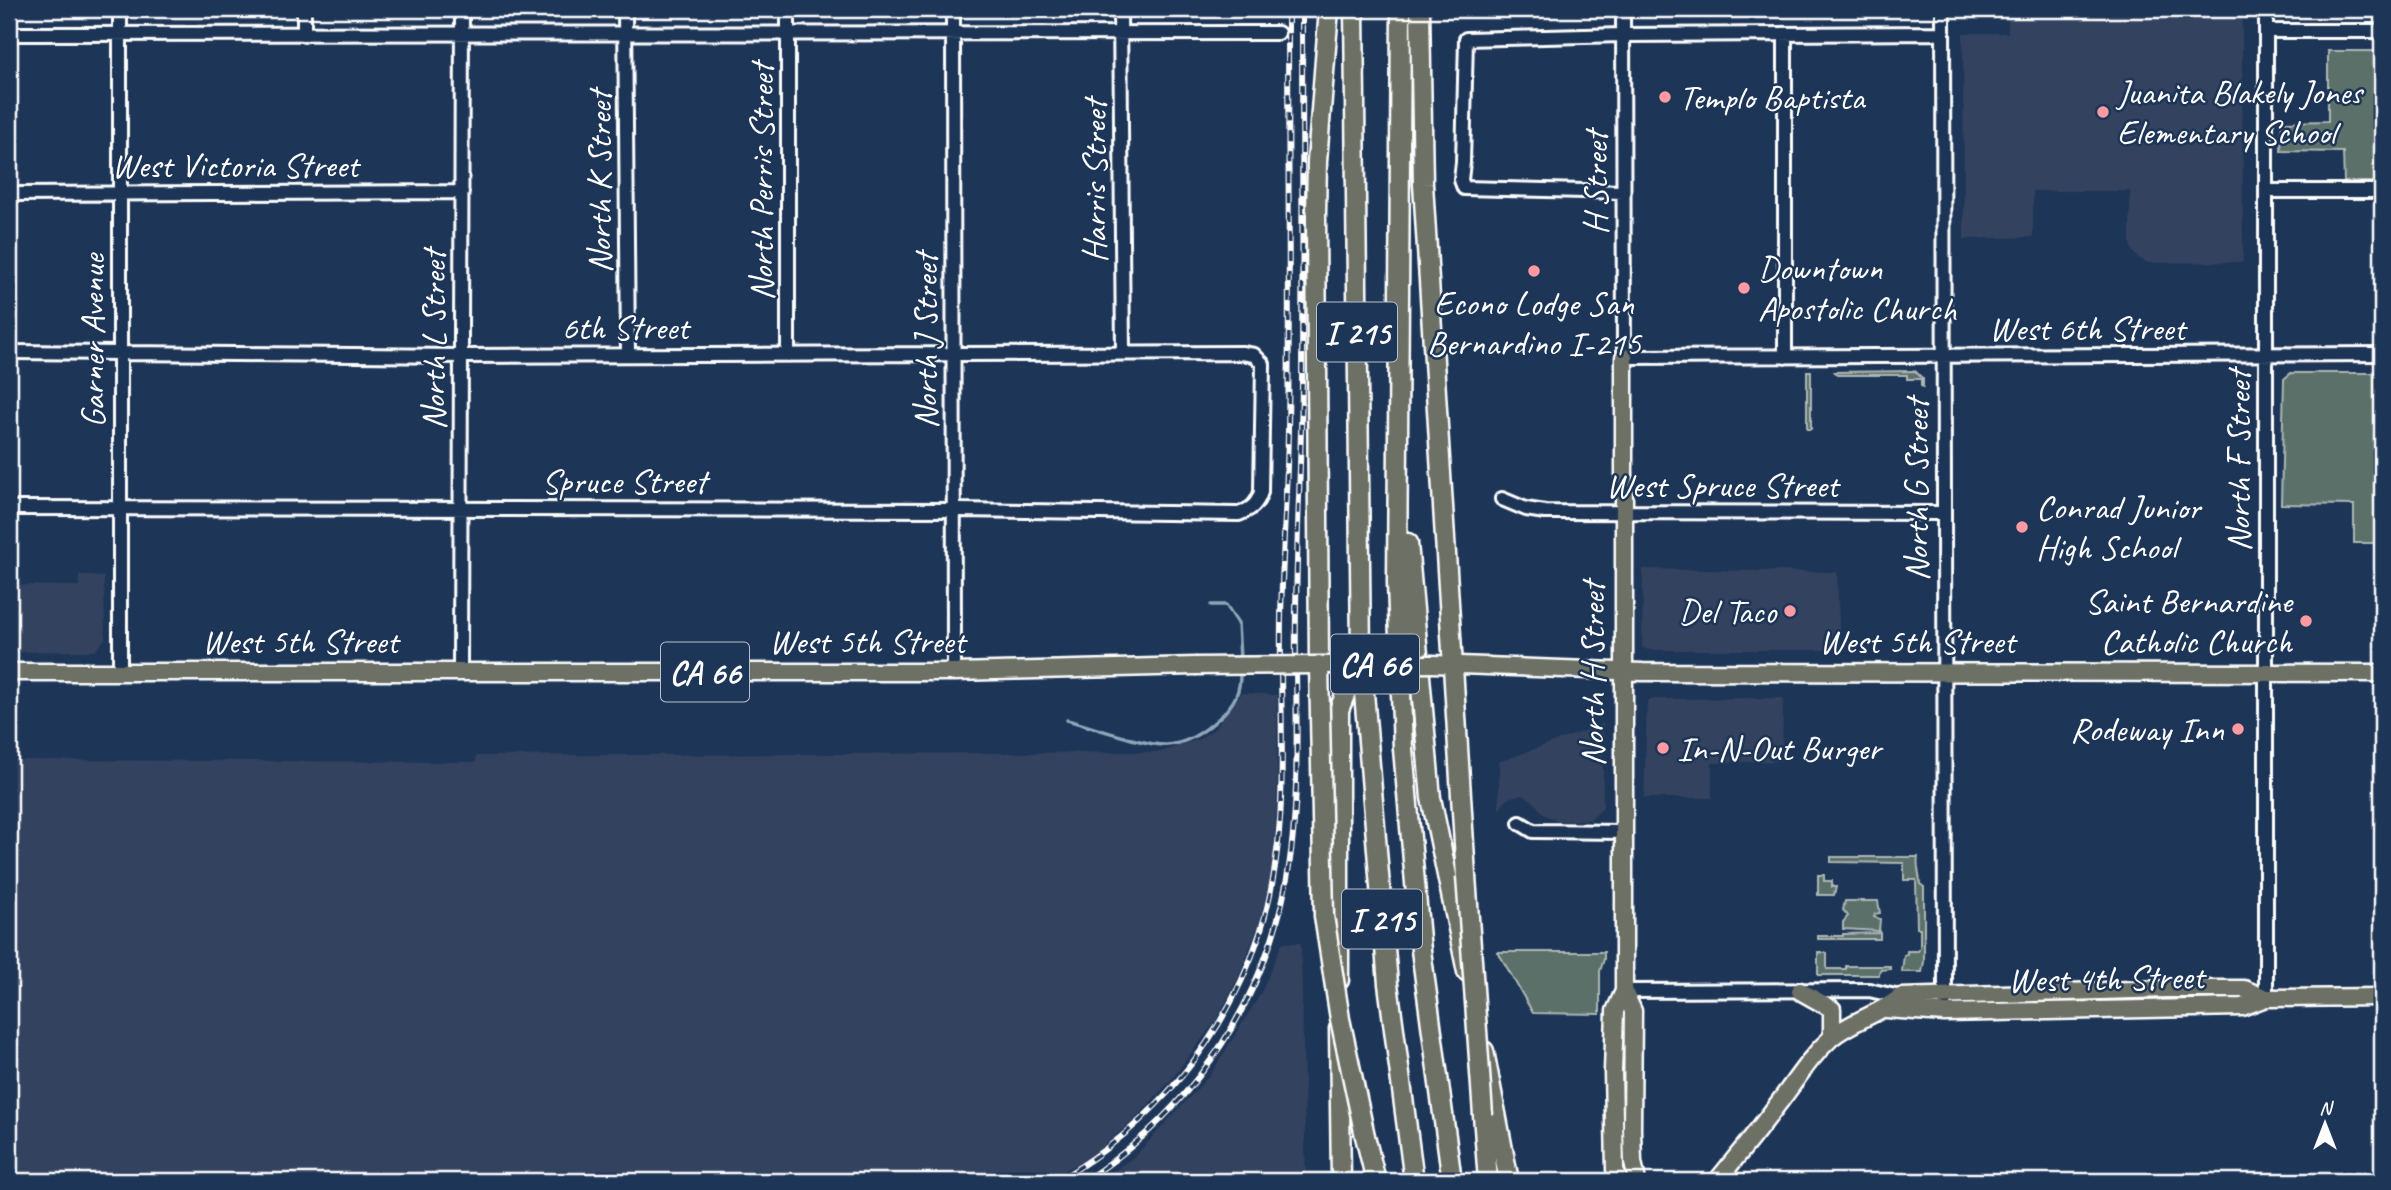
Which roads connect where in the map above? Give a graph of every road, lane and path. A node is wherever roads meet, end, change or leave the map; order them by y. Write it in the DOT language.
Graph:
graph roads {
  1 [pos="120,9"];
  2 [pos="304,9"];
  3 [pos="462,9"];
  4 [pos="625,9"];
  5 [pos="788,9"];
  6 [pos="953,9"];
  7 [pos="1121,9"];
  8 [pos="1329,9"];
  9 [pos="1354,9"];
  10 [pos="1401,9"];
  11 [pos="1420,9"];
  12 [pos="1623,9"];
  13 [pos="1943,9"];
  14 [pos="2266,9"];
  15 [pos="2266,31"];
  16 [pos="2382,31"];
  17 [pos="1121,33"];
  18 [pos="1278,33"];
  19 [pos="1943,33"];
  20 [pos="9,34"];
  21 [pos="120,34"];
  22 [pos="462,34"];
  23 [pos="625,34"];
  24 [pos="788,34"];
  25 [pos="953,34"];
  26 [pos="1785,34"];
  27 [pos="304,35"];
  28 [pos="1623,35"];
  29 [pos="2266,191"];
  30 [pos="2382,191"];
  31 [pos="462,192"];
  32 [pos="1623,192"];
  33 [pos="9,194"];
  34 [pos="120,194"];
  35 [pos="120,351"];
  36 [pos="9,352"];
  37 [pos="1123,353"];
  38 [pos="953,354"];
  39 [pos="2382,354"];
  40 [pos="628,355"];
  41 [pos="788,355"];
  42 [pos="2266,355"];
  43 [pos="461,356"];
  44 [pos="1944,356"];
  45 [pos="1623,357"];
  46 [pos="1785,357"];
  47 [pos="1397,393"];
  48 [pos="1502,499"];
  49 [pos="9,508"];
  50 [pos="120,508"];
  51 [pos="460,509"];
  52 [pos="953,510"];
  53 [pos="1624,512"];
  54 [pos="1944,513"];
  55 [pos="1238,514"];
  56 [pos="1361,656"];
  57 [pos="1319,664"];
  58 [pos="1443,664"];
  59 [pos="1624,671"];
  60 [pos="9,672"];
  61 [pos="120,672"];
  62 [pos="460,672"];
  63 [pos="954,673"];
  64 [pos="2266,673"];
  65 [pos="2382,673"];
  66 [pos="1944,674"];
  67 [pos="1520,823"];
  68 [pos="1624,832"];
  69 [pos="1624,991"];
  70 [pos="1800,991"];
  71 [pos="1945,995"];
  72 [pos="1900,997"];
  73 [pos="2382,997"];
  74 [pos="2266,998"];
  75 [pos="1886,1009"];
  76 [pos="1945,1013"];
  77 [pos="1832,1037"];
  78 [pos="1341,1181"];
  79 [pos="1376,1181"];
  80 [pos="1414,1181"];
  81 [pos="1452,1181"];
  82 [pos="1488,1181"];
  83 [pos="1509,1181"];
  84 [pos="1618,1181"];
  85 [pos="1637,1181"];
  86 [pos="1717,1181"];
  1 -- 21 [label="street, Garner Avenue"];
  2 -- 27 [label="street"];
  3 -- 22 [label="street, North L Street"];
  4 -- 23 [label="street, North K Street"];
  5 -- 24 [label="street, North Perris Street"];
  6 -- 25 [label="street, North J Street"];
  7 -- 17 [label="street, Harris Street"];
  8 -- 57 [label="highway"];
  9 -- 56 [label="highway, I 215"];
  10 -- 47 [label="highway, I 215"];
  11 -- 58 [label="highway"];
  12 -- 28 [label="street, H Street"];
  13 -- 19 [label="street, North G Street"];
  14 -- 15 [label="street, North F Street"];
  15 -- 16 [label="street"];
  15 -- 29 [label="street, North F Street"];
  17 -- 18 [label="street"];
  17 -- 25 [label="street"];
  17 -- 37 [label="street, Harris Street"];
  19 -- 26 [label="street"];
  19 -- 44 [label="street, North G Street"];
  20 -- 21 [label="street"];
  21 -- 27 [label="street"];
  21 -- 34 [label="street, Garner Avenue"];
  22 -- 23 [label="street"];
  22 -- 27 [label="street"];
  22 -- 31 [label="street, North L Street"];
  23 -- 24 [label="street"];
  23 -- 40 [label="street, North K Street"];
  24 -- 25 [label="street"];
  24 -- 41 [label="street, North Perris Street"];
  25 -- 38 [label="street, North J Street"];
  26 -- 28 [label="street"];
  26 -- 46 [label="street"];
  28 -- 32 [label="street, H Street"];
  28 -- 32 [label="street"];
  29 -- 30 [label="street"];
  29 -- 42 [label="street, North F Street"];
  31 -- 34 [label="street, West Victoria Street"];
  31 -- 43 [label="street, North L Street"];
  32 -- 45 [label="street, H Street"];
  33 -- 34 [label="street, West Victoria Street"];
  34 -- 35 [label="street, Garner Avenue"];
  35 -- 36 [label="street, 6th Street"];
  35 -- 43 [label="street, 6th Street"];
  35 -- 50 [label="street, Garner Avenue"];
  37 -- 38 [label="street, 6th Street"];
  37 -- 55 [label="street, 6th Street"];
  38 -- 41 [label="street, 6th Street"];
  38 -- 52 [label="street, North J Street"];
  39 -- 42 [label="street, West 6th Street"];
  40 -- 41 [label="street, 6th Street"];
  40 -- 43 [label="street, 6th Street"];
  42 -- 44 [label="street, West 6th Street"];
  42 -- 64 [label="street, North F Street"];
  43 -- 51 [label="street, North L Street"];
  44 -- 46 [label="street, West 6th Street"];
  44 -- 54 [label="street, North G Street"];
  45 -- 46 [label="street, West 6th Street"];
  45 -- 53 [label="main road, North H Street"];
  47 -- 81 [label="highway, I 215"];
  47 -- 83 [label="highway"];
  48 -- 53 [label="street, West Spruce Street"];
  49 -- 50 [label="street, Spruce Street"];
  50 -- 51 [label="street, Spruce Street"];
  50 -- 61 [label="street, Garner Avenue"];
  51 -- 52 [label="street, Spruce Street"];
  51 -- 62 [label="street, North L Street"];
  52 -- 55 [label="street, Spruce Street"];
  52 -- 63 [label="street, North J Street"];
  53 -- 54 [label="street, West Spruce Street"];
  53 -- 59 [label="main road, North H Street"];
  54 -- 66 [label="street, North G Street"];
  56 -- 78 [label="highway"];
  56 -- 80 [label="highway, I 215"];
  57 -- 58 [label="main road, West 5th Street / CA 66, bridge"];
  57 -- 63 [label="main road, West 5th Street / CA 66, bridge"];
  57 -- 79 [label="highway, bridge"];
  58 -- 59 [label="main road, West 5th Street"];
  58 -- 82 [label="highway, bridge"];
  59 -- 66 [label="main road, West 5th Street"];
  59 -- 68 [label="main road, North H Street"];
  60 -- 61 [label="main road, West 5th Street / CA 66"];
  61 -- 62 [label="main road, West 5th Street / CA 66"];
  62 -- 63 [label="main road, West 5th Street / CA 66"];
  64 -- 65 [label="main road, West 5th Street"];
  64 -- 66 [label="main road, West 5th Street"];
  64 -- 74 [label="street, North F Street"];
  66 -- 71 [label="street, North G Street"];
  67 -- 68 [label="street"];
  68 -- 69 [label="main road, North H Street"];
  69 -- 70 [label="street"];
  69 -- 84 [label="main road, North H Street"];
  69 -- 85 [label="main road, North H Street"];
  70 -- 72 [label="street"];
  70 -- 77 [label="main road"];
  71 -- 72 [label="main road, West 4th Street"];
  71 -- 74 [label="main road, West 4th Street"];
  71 -- 76 [label="street, North G Street"];
  72 -- 75 [label="main road"];
  73 -- 74 [label="main road, West 4th Street"];
  74 -- 76 [label="main road, West 4th Street"];
  75 -- 76 [label="main road, West 4th Street"];
  75 -- 77 [label="main road"];
  77 -- 86 [label="main road"];
}
